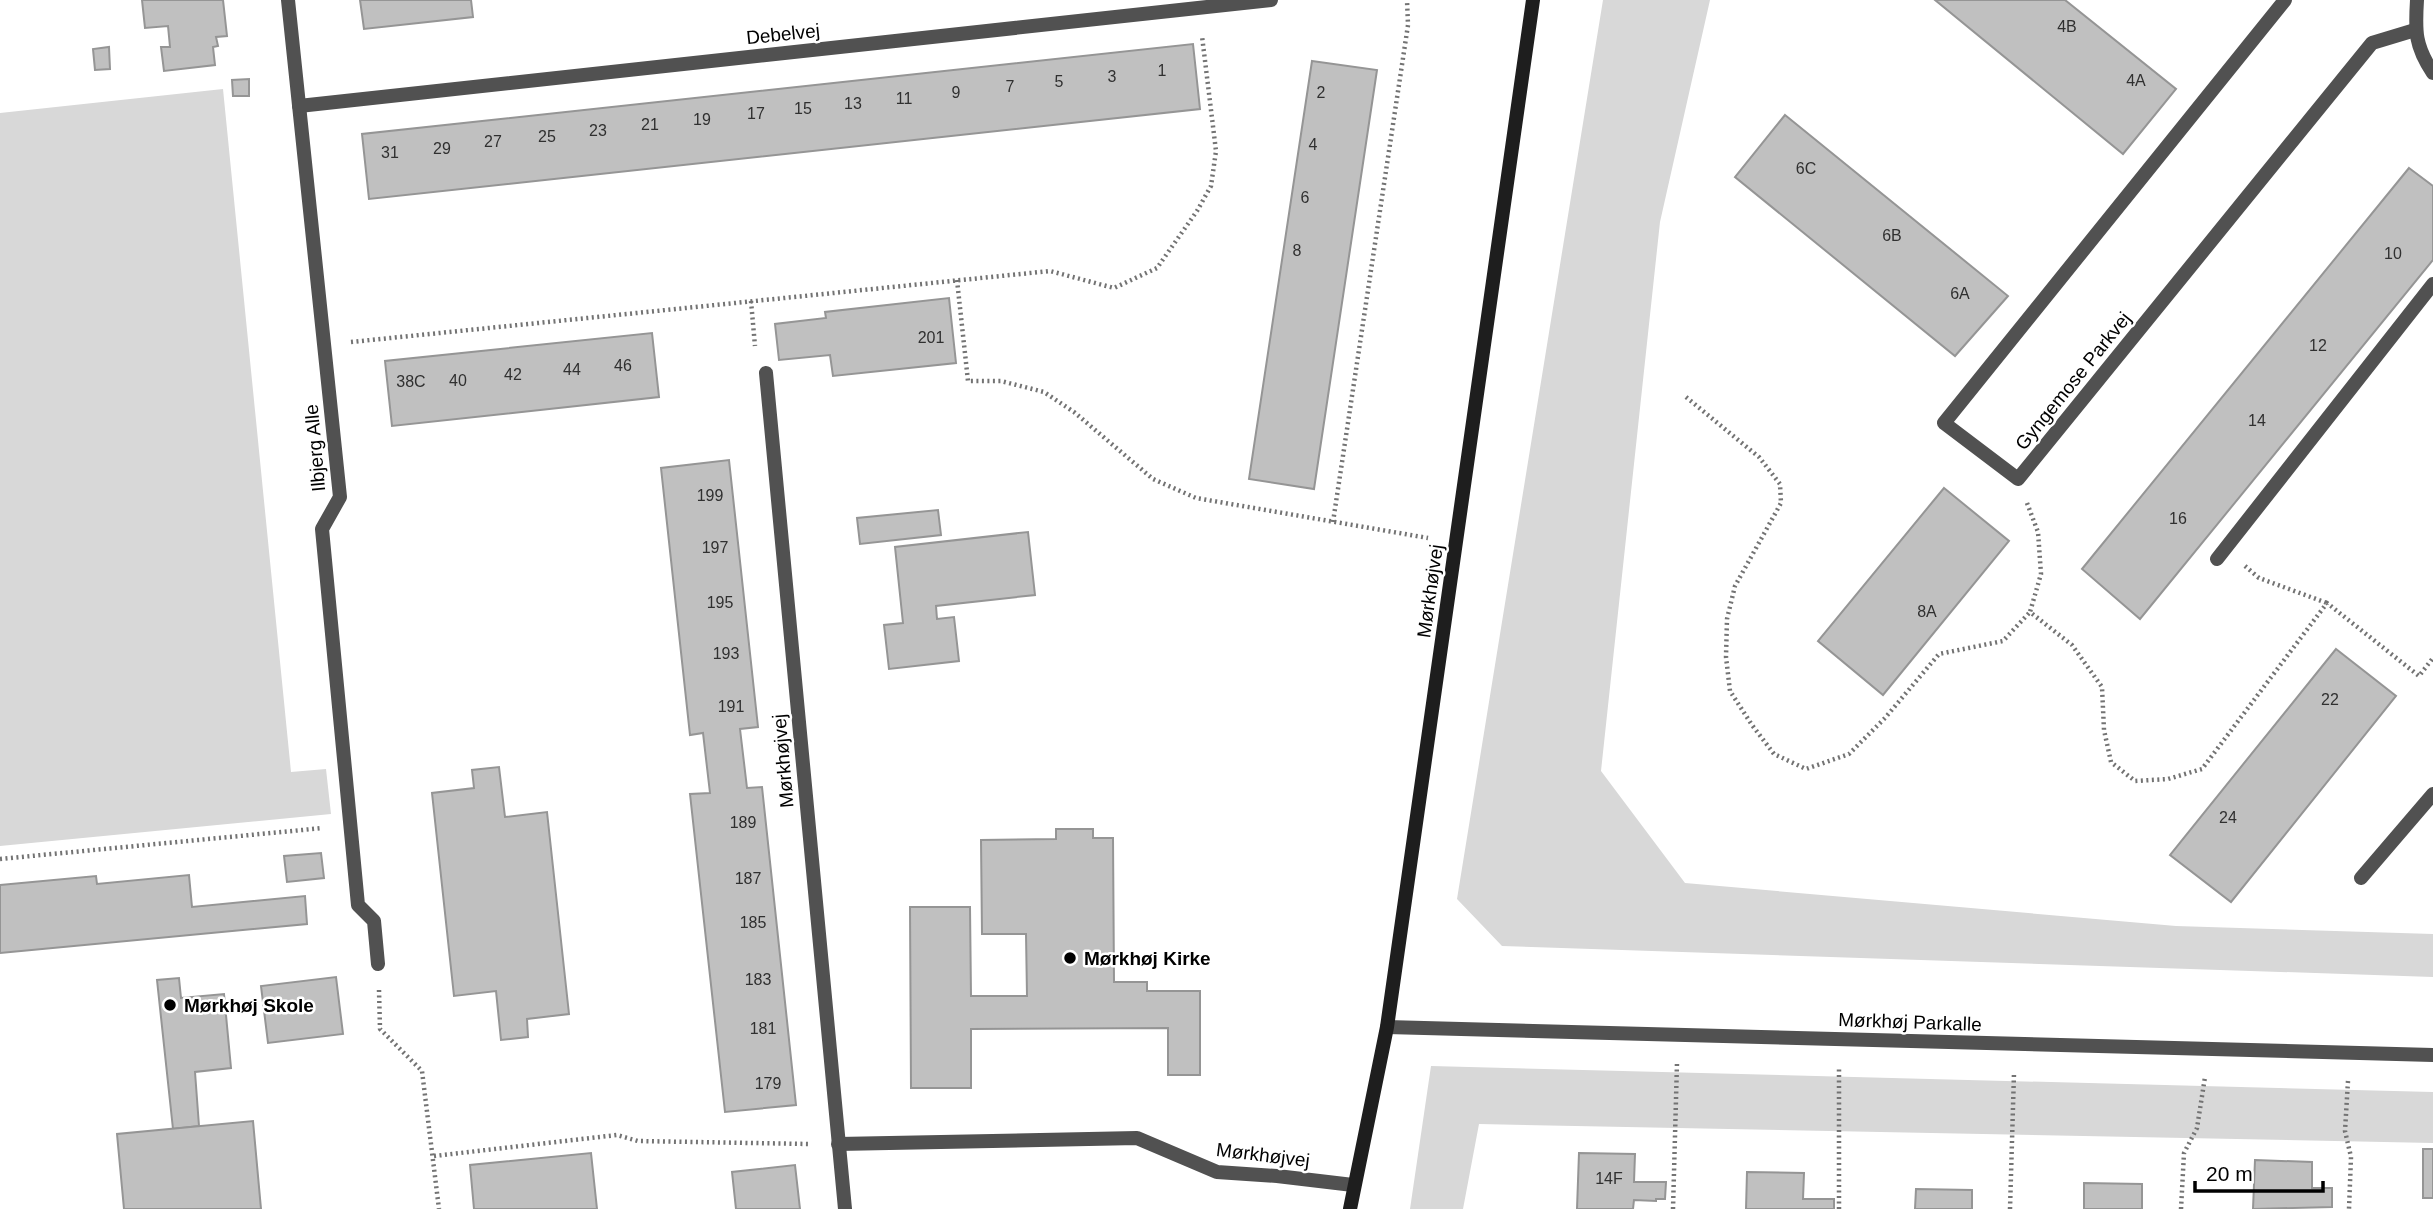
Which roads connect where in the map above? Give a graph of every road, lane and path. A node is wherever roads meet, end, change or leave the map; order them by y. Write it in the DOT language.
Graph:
graph roads {
  1 [pos="288,0"];
  2 [pos="1271,0"];
  3 [pos="1407,0"];
  4 [pos="1533,0"];
  5 [pos="2285,0"];
  6 [pos="2417,0"];
  7 [pos="1199,8"];
  8 [pos="2415,30"];
  9 [pos="2433,73"];
  10 [pos="299,106"];
  11 [pos="957,280"];
  12 [pos="2433,284"];
  13 [pos="751,301"];
  14 [pos="324,344"];
  15 [pos="766,373"];
  16 [pos="1686,397"];
  17 [pos="2018,479"];
  18 [pos="1333,522"];
  19 [pos="2230,542"];
  20 [pos="1457,543"];
  21 [pos="2217,559"];
  22 [pos="2327,603"];
  23 [pos="2030,612"];
  24 [pos="2433,658"];
  25 [pos="2433,794"];
  26 [pos="348,826"];
  27 [pos="0,859"];
  28 [pos="2361,878"];
  29 [pos="378,964"];
  30 [pos="1387,1027"];
  31 [pos="1678,1035"];
  32 [pos="1839,1039"];
  33 [pos="2014,1044"];
  34 [pos="2210,1049"];
  35 [pos="2350,1053"];
  36 [pos="2433,1055"];
  37 [pos="838,1144"];
  38 [pos="434,1156"];
  39 [pos="1353,1185"];
  40 [pos="439,1209"];
  41 [pos="845,1209"];
  42 [pos="1350,1209"];
  43 [pos="1673,1209"];
  44 [pos="1839,1209"];
  45 [pos="2011,1209"];
  46 [pos="2181,1209"];
  47 [pos="2349,1209"];
  1 -- 10 [label="street, Ilbjerg Alle"];
  2 -- 7 [label="street, Debelvej"];
  3 -- 18 [label="path"];
  4 -- 20 [label="street, Mørkhøjvej"];
  5 -- 17 [label="street, Gyngemose Parkvej"];
  6 -- 8 [label="street"];
  7 -- 10 [label="street, Debelvej"];
  7 -- 11 [label="path"];
  8 -- 9 [label="street"];
  8 -- 17 [label="street, Gyngemose Parkvej"];
  10 -- 14 [label="street, Ilbjerg Alle"];
  11 -- 13 [label="path"];
  11 -- 18 [label="path"];
  12 -- 19 [label="street"];
  13 -- 14 [label="path"];
  13 -- 15 [label="path"];
  14 -- 26 [label="street, Ilbjerg Alle"];
  15 -- 37 [label="street, Mørkhøjvej"];
  16 -- 23 [label="path"];
  17 -- 23 [label="path"];
  18 -- 20 [label="path"];
  19 -- 21 [label="street"];
  19 -- 22 [label="path"];
  20 -- 30 [label="street, Mørkhøjvej"];
  22 -- 23 [label="path"];
  22 -- 24 [label="path"];
  25 -- 28 [label="street"];
  26 -- 27 [label="path"];
  26 -- 29 [label="street, Ilbjerg Alle"];
  29 -- 38 [label="path"];
  30 -- 31 [label="street, Mørkhøj Parkalle"];
  30 -- 39 [label="street, Mørkhøjvej"];
  31 -- 32 [label="street, Mørkhøj Parkalle"];
  31 -- 43 [label="path"];
  32 -- 33 [label="street, Mørkhøj Parkalle"];
  32 -- 44 [label="path"];
  33 -- 34 [label="street, Mørkhøj Parkalle"];
  33 -- 45 [label="path"];
  34 -- 35 [label="street, Mørkhøj Parkalle"];
  34 -- 46 [label="path"];
  35 -- 36 [label="street, Mørkhøj Parkalle"];
  35 -- 47 [label="path"];
  37 -- 38 [label="path"];
  37 -- 39 [label="street, Mørkhøjvej"];
  37 -- 41 [label="street, Mørkhøjvej"];
  38 -- 40 [label="path"];
  39 -- 42 [label="street, Mørkhøjvej"];
}
